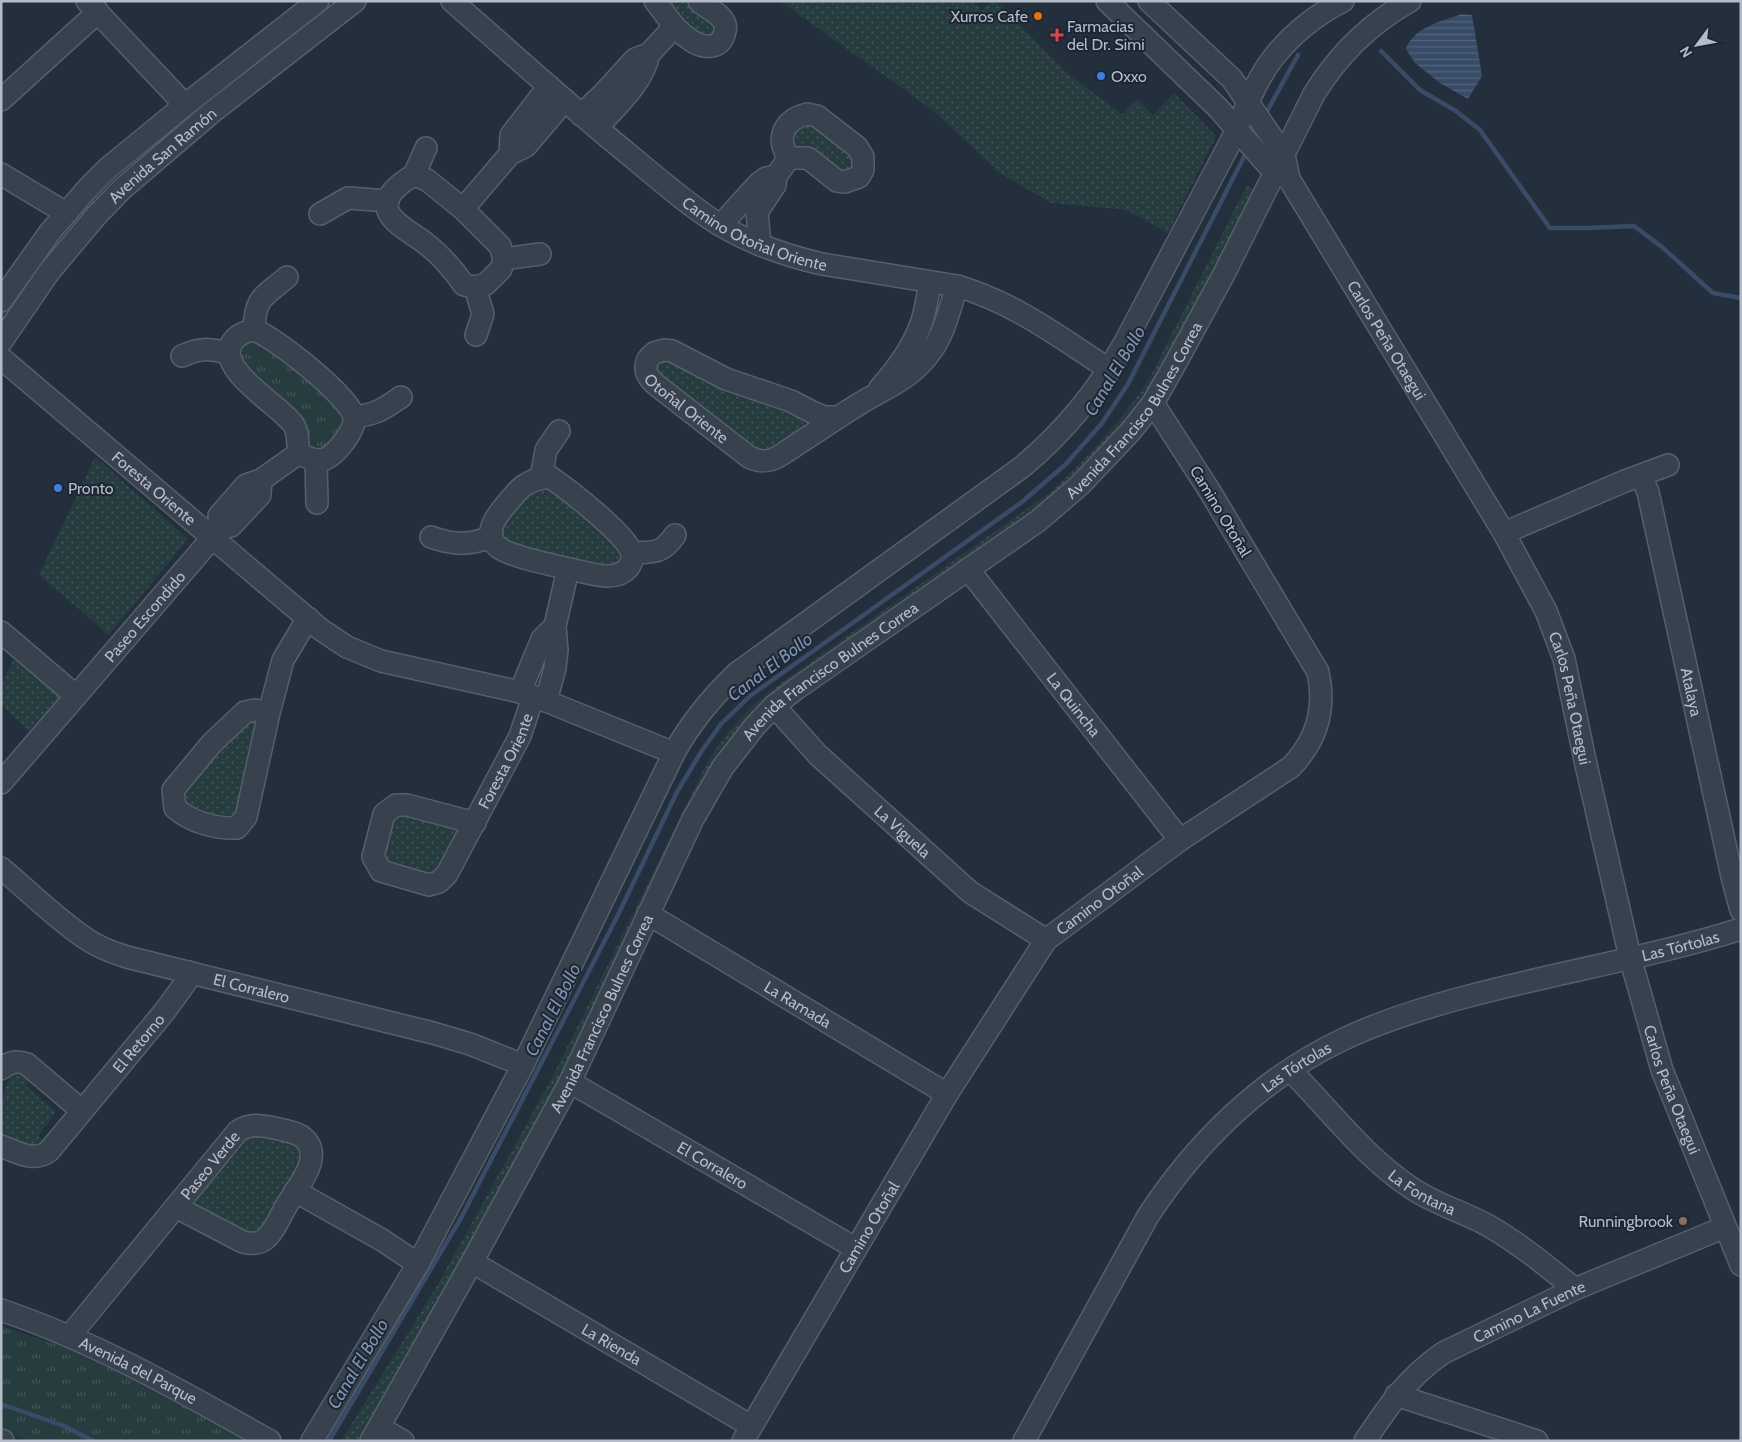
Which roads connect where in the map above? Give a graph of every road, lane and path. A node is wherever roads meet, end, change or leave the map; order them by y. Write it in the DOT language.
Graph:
graph roads {
  1 [pos="355,1"];
  2 [pos="452,1"];
  3 [pos="655,1"];
  4 [pos="699,1"];
  5 [pos="1107,1"];
  6 [pos="1149,1"];
  7 [pos="1343,1"];
  8 [pos="1410,1"];
  9 [pos="302,5"];
  10 [pos="92,7"];
  11 [pos="674,28"];
  12 [pos="549,86"];
  13 [pos="1,100"];
  14 [pos="565,100"];
  15 [pos="185,105"];
  16 [pos="1252,109"];
  17 [pos="589,121"];
  18 [pos="1241,132"];
  19 [pos="426,148"];
  20 [pos="510,154"];
  21 [pos="789,158"];
  22 [pos="1278,162"];
  23 [pos="1,174"];
  24 [pos="414,175"];
  25 [pos="776,176"];
  26 [pos="388,201"];
  27 [pos="463,209"];
  28 [pos="66,213"];
  29 [pos="320,214"];
  30 [pos="721,225"];
  31 [pos="760,245"];
  32 [pos="540,254"];
  33 [pos="504,259"];
  34 [pos="287,277"];
  35 [pos="930,282"];
  36 [pos="957,286"];
  37 [pos="475,288"];
  38 [pos="1,302"];
  39 [pos="254,330"];
  40 [pos="476,335"];
  41 [pos="1,342"];
  42 [pos="228,353"];
  43 [pos="182,356"];
  44 [pos="1,358"];
  45 [pos="1110,370"];
  46 [pos="873,395"];
  47 [pos="401,397"];
  48 [pos="1153,403"];
  49 [pos="802,406"];
  50 [pos="354,417"];
  51 [pos="838,417"];
  52 [pos="559,431"];
  53 [pos="808,437"];
  54 [pos="308,457"];
  55 [pos="1668,465"];
  56 [pos="1641,476"];
  57 [pos="541,478"];
  58 [pos="317,503"];
  59 [pos="216,532"];
  60 [pos="1504,533"];
  61 [pos="675,535"];
  62 [pos="492,536"];
  63 [pos="431,538"];
  64 [pos="632,553"];
  65 [pos="568,569"];
  66 [pos="968,569"];
  67 [pos="308,618"];
  68 [pos="3,642"];
  69 [pos="76,696"];
  70 [pos="533,697"];
  71 [pos="774,706"];
  72 [pos="269,713"];
  73 [pos="674,753"];
  74 [pos="1,783"];
  75 [pos="475,823"];
  76 [pos="1180,840"];
  77 [pos="1,868"];
  78 [pos="1741,910"];
  79 [pos="648,914"];
  80 [pos="1741,929"];
  81 [pos="1046,940"];
  82 [pos="1630,957"];
  83 [pos="189,972"];
  84 [pos="523,1065"];
  85 [pos="1,1069"];
  86 [pos="1290,1070"];
  87 [pos="570,1082"];
  88 [pos="947,1094"];
  89 [pos="81,1110"];
  90 [pos="1,1146"];
  91 [pos="295,1191"];
  92 [pos="176,1207"];
  93 [pos="1725,1227"];
  94 [pos="855,1248"];
  95 [pos="472,1262"];
  96 [pos="418,1264"];
  97 [pos="1741,1265"];
  98 [pos="1575,1289"];
  99 [pos="1,1310"];
  100 [pos="71,1337"];
  101 [pos="1396,1395"];
  102 [pos="747,1433"];
  103 [pos="375,1434"];
  104 [pos="270,1441"];
  105 [pos="312,1441"];
  106 [pos="403,1441"];
  107 [pos="1024,1441"];
  108 [pos="1365,1441"];
  109 [pos="1537,1441"];
  1 -- 41 [label="street, Avenida San Ramón"];
  2 -- 12 [label="street, Camino Otoñal Oriente"];
  3 -- 11 [label="street"];
  4 -- 11 [label="street"];
  5 -- 18 [label="street, Carlos Peña Otaegui"];
  6 -- 16 [label="street, Carlos Peña Otaegui"];
  7 -- 16 [label="street"];
  8 -- 22 [label="street, Avenida Francisco Bulnes Correa"];
  9 -- 15 [label="street, Avenida San Ramón"];
  10 -- 13 [label="street"];
  10 -- 15 [label="street"];
  11 -- 17 [label="street"];
  12 -- 14 [label="street, Camino Otoñal Oriente"];
  12 -- 20 [label="street"];
  14 -- 17 [label="street, Camino Otoñal Oriente"];
  14 -- 20 [label="street"];
  15 -- 28 [label="street, Avenida San Ramón"];
  16 -- 18 [label="street"];
  16 -- 22 [label="street, Carlos Peña Otaegui"];
  17 -- 30 [label="street, Camino Otoñal Oriente"];
  18 -- 22 [label="street, Carlos Peña Otaegui"];
  18 -- 45 [label="street"];
  19 -- 24 [label="street"];
  20 -- 27 [label="street"];
  21 -- 25 [label="street"];
  22 -- 48 [label="street, Avenida Francisco Bulnes Correa"];
  22 -- 60 [label="street, Carlos Peña Otaegui"];
  23 -- 28 [label="street"];
  24 -- 26 [label="street"];
  24 -- 27 [label="street"];
  25 -- 30 [label="street"];
  25 -- 31 [label="street"];
  26 -- 29 [label="street"];
  26 -- 37 [label="street"];
  27 -- 33 [label="street"];
  28 -- 38 [label="street, Avenida San Ramón"];
  30 -- 31 [label="street, Camino Otoñal Oriente"];
  31 -- 35 [label="street, Camino Otoñal Oriente"];
  32 -- 33 [label="street"];
  33 -- 37 [label="street"];
  34 -- 39 [label="street"];
  35 -- 36 [label="street, Camino Otoñal Oriente"];
  35 -- 46 [label="street, Otoñal Oriente"];
  36 -- 45 [label="street, Camino Otoñal Oriente"];
  36 -- 46 [label="street, Otoñal Oriente"];
  37 -- 40 [label="street"];
  39 -- 42 [label="street"];
  39 -- 50 [label="street"];
  42 -- 43 [label="street"];
  42 -- 54 [label="street"];
  44 -- 59 [label="street, Foresta Oriente"];
  45 -- 73 [label="street"];
  46 -- 51 [label="street, Otoñal Oriente"];
  47 -- 50 [label="street"];
  48 -- 66 [label="street, Avenida Francisco Bulnes Correa"];
  48 -- 76 [label="street, Camino Otoñal"];
  49 -- 51 [label="street, Otoñal Oriente"];
  49 -- 53 [label="street"];
  49 -- 53 [label="street, Otoñal Oriente"];
  50 -- 54 [label="street"];
  51 -- 53 [label="street, Otoñal Oriente"];
  52 -- 57 [label="street"];
  54 -- 58 [label="street"];
  54 -- 59 [label="street, Paseo Escondido"];
  55 -- 56 [label="street"];
  56 -- 60 [label="street"];
  56 -- 78 [label="street, Atalaya"];
  57 -- 62 [label="street"];
  57 -- 64 [label="street"];
  59 -- 67 [label="street, Foresta Oriente"];
  59 -- 69 [label="street, Paseo Escondido"];
  60 -- 82 [label="street, Carlos Peña Otaegui"];
  61 -- 64 [label="street"];
  62 -- 63 [label="street"];
  62 -- 65 [label="street"];
  64 -- 65 [label="street"];
  65 -- 70 [label="street, Foresta Oriente"];
  66 -- 71 [label="street, Avenida Francisco Bulnes Correa"];
  66 -- 76 [label="street, La Quincha"];
  67 -- 70 [label="street, Foresta Oriente"];
  67 -- 72 [label="street"];
  68 -- 69 [label="street"];
  69 -- 74 [label="street, Paseo Escondido"];
  70 -- 73 [label="street, Foresta Oriente"];
  70 -- 75 [label="street, Foresta Oriente"];
  71 -- 79 [label="street, Avenida Francisco Bulnes Correa"];
  71 -- 81 [label="street, La Viguela"];
  72 -- 72 [label="street"];
  73 -- 84 [label="street"];
  75 -- 75 [label="street, Foresta Oriente"];
  76 -- 81 [label="street, Camino Otoñal"];
  77 -- 83 [label="street, El Corralero"];
  79 -- 87 [label="street, Avenida Francisco Bulnes Correa"];
  79 -- 88 [label="street, La Ramada"];
  80 -- 82 [label="street, Las Tórtolas"];
  81 -- 88 [label="street, Camino Otoñal"];
  82 -- 86 [label="street, Las Tórtolas"];
  82 -- 93 [label="street, Carlos Peña Otaegui"];
  83 -- 84 [label="street, El Corralero"];
  83 -- 89 [label="street, El Retorno"];
  84 -- 96 [label="street"];
  85 -- 89 [label="street"];
  86 -- 98 [label="street, La Fontana"];
  86 -- 107 [label="street, Las Tórtolas"];
  87 -- 94 [label="street, El Corralero"];
  87 -- 95 [label="street, Avenida Francisco Bulnes Correa"];
  88 -- 94 [label="street, Camino Otoñal"];
  89 -- 90 [label="street, El Retorno"];
  91 -- 92 [label="street, Paseo Verde"];
  91 -- 92 [label="street, Paseo Verde"];
  91 -- 96 [label="street"];
  92 -- 100 [label="street, Paseo Verde"];
  93 -- 97 [label="street, Carlos Peña Otaegui"];
  93 -- 98 [label="street, Camino La Fuente"];
  94 -- 102 [label="street, Camino Otoñal"];
  95 -- 102 [label="street, La Rienda"];
  95 -- 103 [label="street, Avenida Francisco Bulnes Correa"];
  96 -- 105 [label="street"];
  98 -- 101 [label="street, Camino La Fuente"];
  99 -- 100 [label="street, Avenida del Parque"];
  100 -- 104 [label="street, Avenida del Parque"];
  101 -- 108 [label="street, Camino La Fuente"];
  101 -- 109 [label="street"];
  103 -- 106 [label="street"];
}
